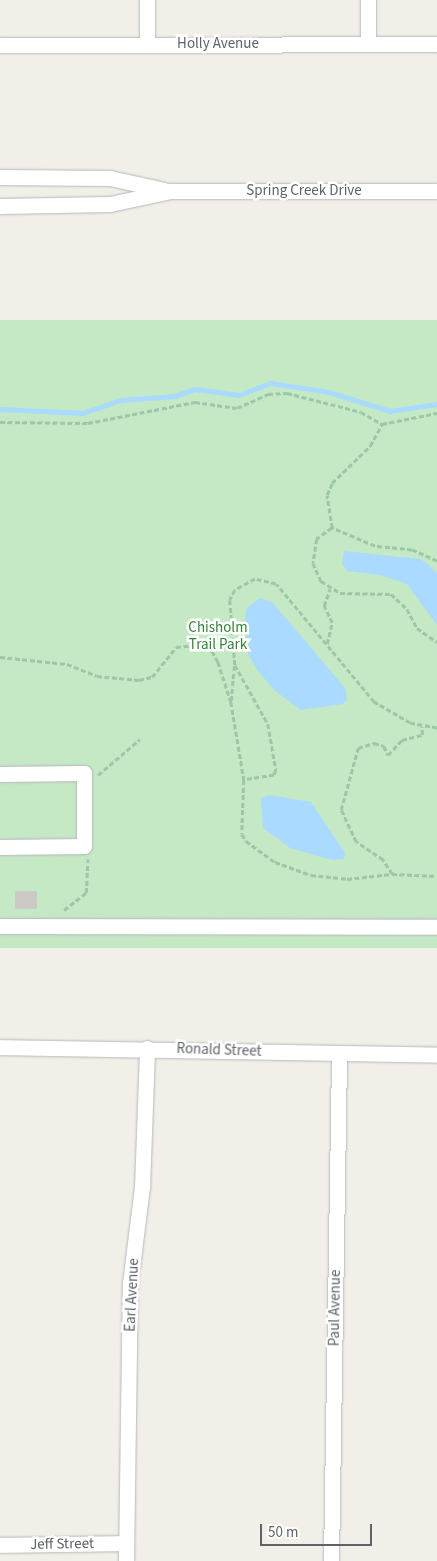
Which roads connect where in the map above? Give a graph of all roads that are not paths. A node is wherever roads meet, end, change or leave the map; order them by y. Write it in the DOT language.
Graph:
graph roads {
  1 [pos="147,0"];
  2 [pos="368,0"];
  3 [pos="147,44"];
  4 [pos="368,44"];
  5 [pos="437,44"];
  6 [pos="0,45"];
  7 [pos="0,178"];
  8 [pos="170,191"];
  9 [pos="437,191"];
  10 [pos="0,206"];
  11 [pos="0,774"];
  12 [pos="0,847"];
  13 [pos="0,926"];
  14 [pos="437,927"];
  15 [pos="0,1047"];
  16 [pos="147,1048"];
  17 [pos="339,1055"];
  18 [pos="437,1055"];
  19 [pos="125,1543"];
  20 [pos="0,1545"];
  21 [pos="126,1561"];
  22 [pos="331,1561"];
  1 -- 3 [label="street"];
  2 -- 4 [label="street"];
  3 -- 4 [label="street, Holly Avenue"];
  3 -- 6 [label="street, Holly Avenue"];
  4 -- 5 [label="street, Holly Avenue"];
  7 -- 8 [label="street, Spring Creek Drive"];
  8 -- 9 [label="street, Spring Creek Drive"];
  8 -- 10 [label="street, Spring Creek Drive"];
  11 -- 12 [label="street"];
  13 -- 14 [label="street"];
  15 -- 16 [label="street, Ronald Street"];
  16 -- 17 [label="street, Ronald Street"];
  16 -- 19 [label="street, Earl Avenue"];
  17 -- 18 [label="street, Ronald Street"];
  17 -- 22 [label="street, Paul Avenue"];
  19 -- 20 [label="street, Jeff Street"];
  19 -- 21 [label="street, Earl Avenue"];
}
